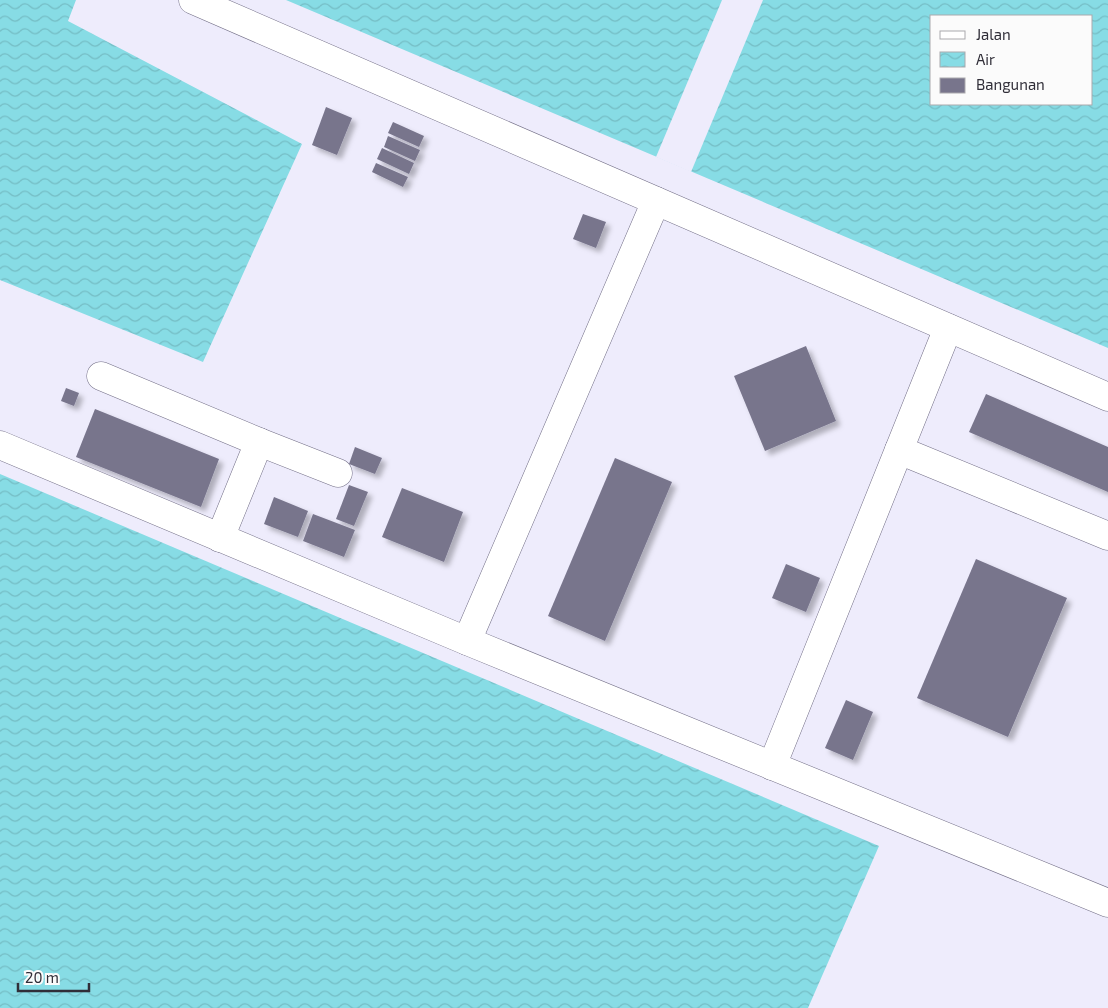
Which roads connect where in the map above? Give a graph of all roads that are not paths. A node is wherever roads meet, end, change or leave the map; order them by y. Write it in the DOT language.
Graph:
graph roads {
  1 [pos="193,0"];
  2 [pos="656,201"];
  3 [pos="948,328"];
  4 [pos="102,376"];
  5 [pos="1108,397"];
  6 [pos="259,442"];
  7 [pos="0,445"];
  8 [pos="899,450"];
  9 [pos="338,473"];
  10 [pos="1108,536"];
  11 [pos="220,538"];
  12 [pos="467,642"];
  13 [pos="772,766"];
  14 [pos="1108,903"];
  1 -- 2 [label="lane"];
  2 -- 3 [label="lane"];
  2 -- 12 [label="lane"];
  3 -- 5 [label="lane"];
  3 -- 8 [label="lane"];
  4 -- 6 [label="lane"];
  6 -- 9 [label="lane"];
  6 -- 11 [label="lane"];
  7 -- 11 [label="lane"];
  8 -- 10 [label="lane"];
  8 -- 13 [label="lane"];
  11 -- 12 [label="lane"];
  12 -- 13 [label="lane"];
  13 -- 14 [label="lane"];
}
